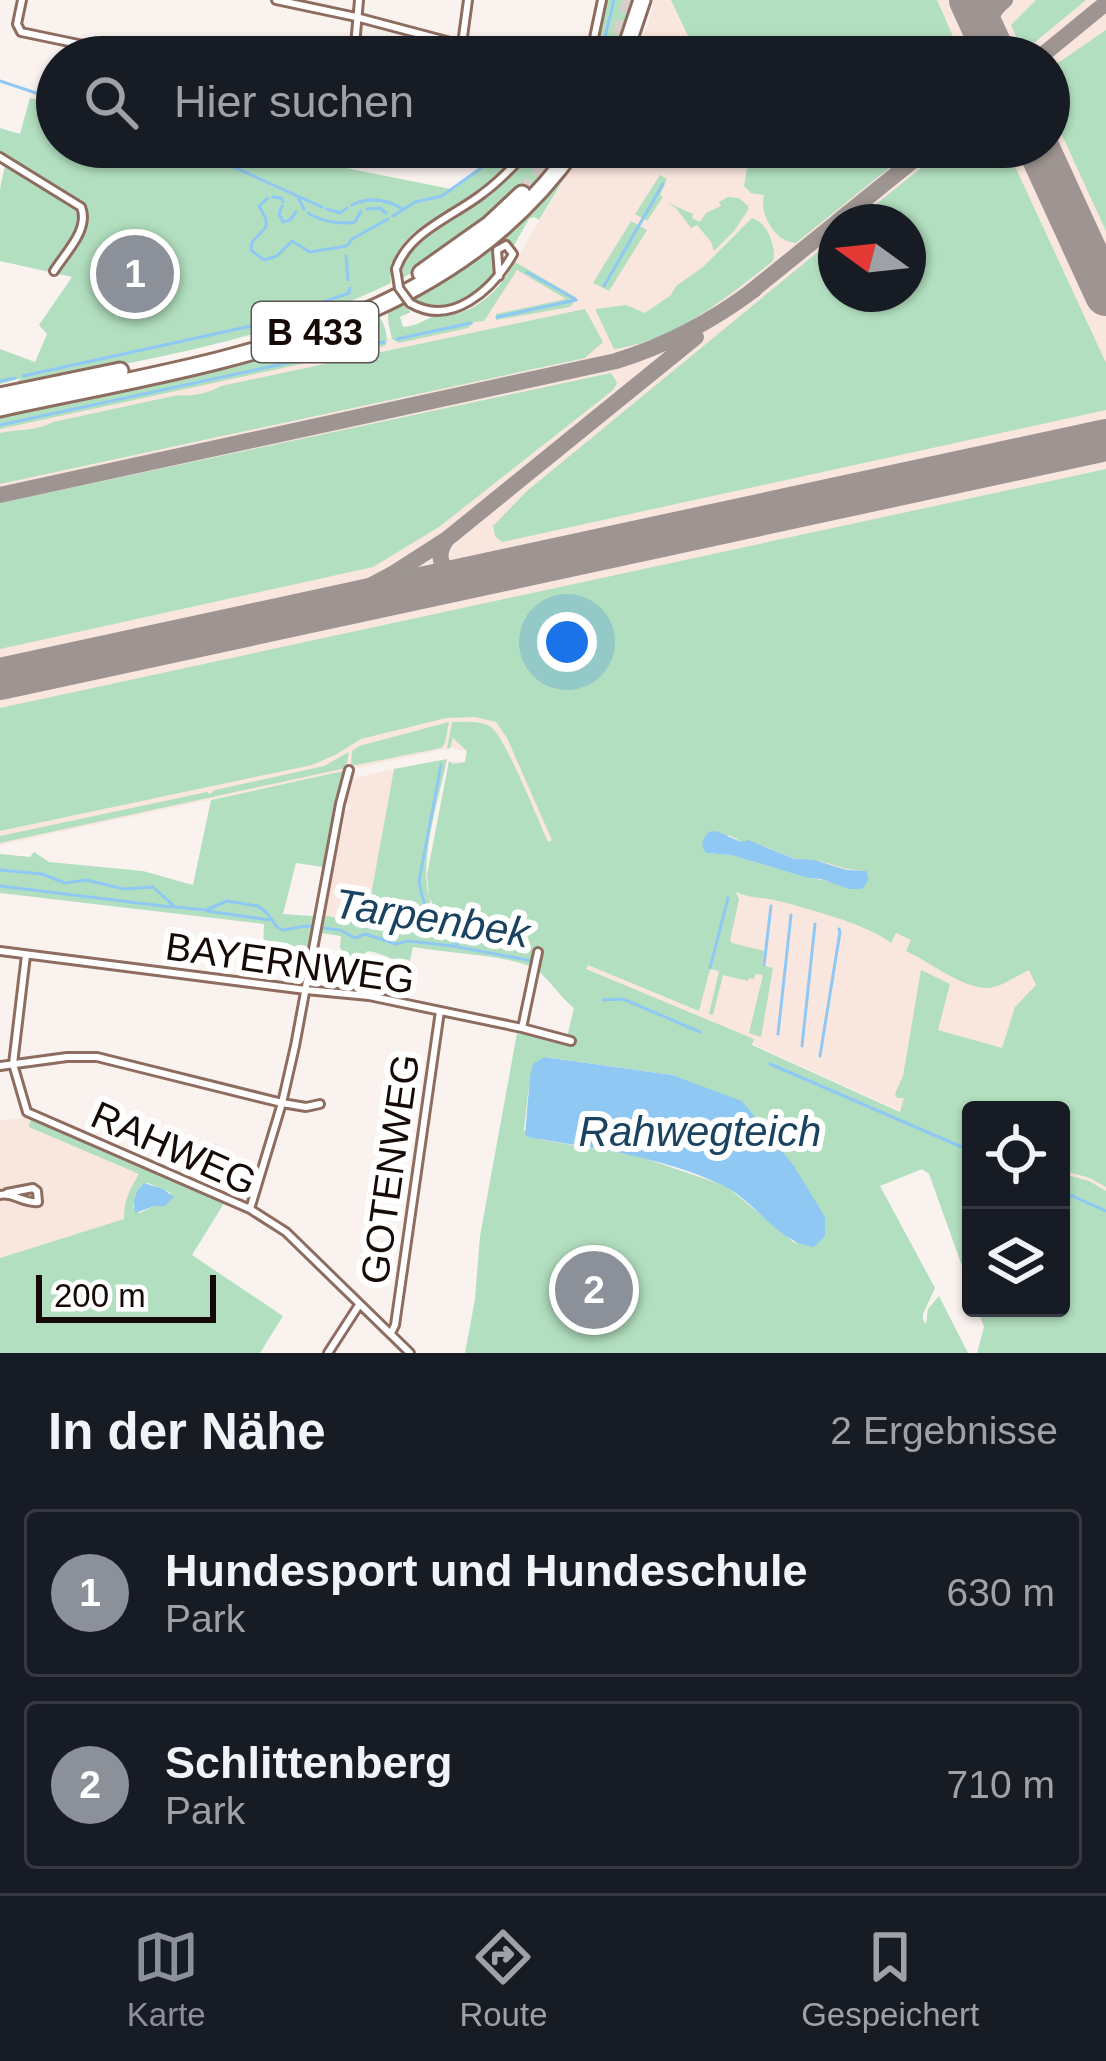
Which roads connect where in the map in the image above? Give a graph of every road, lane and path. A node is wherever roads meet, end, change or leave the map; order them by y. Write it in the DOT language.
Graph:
graph roads {
  1 [pos="22,0"];
  2 [pos="275,0"];
  3 [pos="359,0"];
  4 [pos="468,0"];
  5 [pos="602,0"];
  6 [pos="642,0"];
  7 [pos="356,16"];
  8 [pos="38,36"];
  9 [pos="355,36"];
  10 [pos="428,36"];
  11 [pos="462,36"];
  12 [pos="594,36"];
  13 [pos="630,36"];
  14 [pos="0,157"];
  15 [pos="510,168"];
  16 [pos="558,168"];
  17 [pos="522,194"];
  18 [pos="54,271"];
  19 [pos="499,276"];
  20 [pos="0,396"];
  21 [pos="0,409"];
  22 [pos="349,770"];
  23 [pos="0,951"];
  24 [pos="26,955"];
  25 [pos="537,958"];
  26 [pos="306,990"];
  27 [pos="440,1011"];
  28 [pos="522,1028"];
  29 [pos="571,1041"];
  30 [pos="13,1064"];
  31 [pos="0,1066"];
  32 [pos="283,1103"];
  33 [pos="320,1104"];
  34 [pos="3,1194"];
  35 [pos="250,1209"];
  36 [pos="359,1305"];
  37 [pos="390,1334"];
  38 [pos="328,1353"];
  39 [pos="410,1353"];
  1 -- 8 [label="street"];
  2 -- 7 [label="street"];
  3 -- 7 [label="street"];
  4 -- 11 [label="street"];
  5 -- 12 [label="street"];
  6 -- 13 [label="highway"];
  7 -- 9 [label="street"];
  7 -- 10 [label="street"];
  14 -- 18 [label="street"];
  15 -- 19 [label="street, bridge"];
  16 -- 21 [label="highway, B 433"];
  17 -- 20 [label="highway, B 433"];
  22 -- 26 [label="street"];
  23 -- 24 [label="street, BAYERNWEG"];
  24 -- 26 [label="street, BAYERNWEG"];
  24 -- 30 [label="street, RAHWEG"];
  25 -- 28 [label="street"];
  26 -- 27 [label="street, BAYERNWEG"];
  26 -- 32 [label="street"];
  27 -- 28 [label="street, BAYERNWEG"];
  27 -- 37 [label="street, GOTENWEG"];
  28 -- 29 [label="street, BAYERNWEG"];
  30 -- 31 [label="street"];
  30 -- 32 [label="street"];
  30 -- 35 [label="street, RAHWEG"];
  32 -- 33 [label="street"];
  32 -- 35 [label="street"];
  34 -- 34 [label="street"];
  35 -- 36 [label="street, RAHWEG"];
  36 -- 37 [label="street, RAHWEG"];
  36 -- 38 [label="street"];
  37 -- 39 [label="street, RAHWEG"];
}
